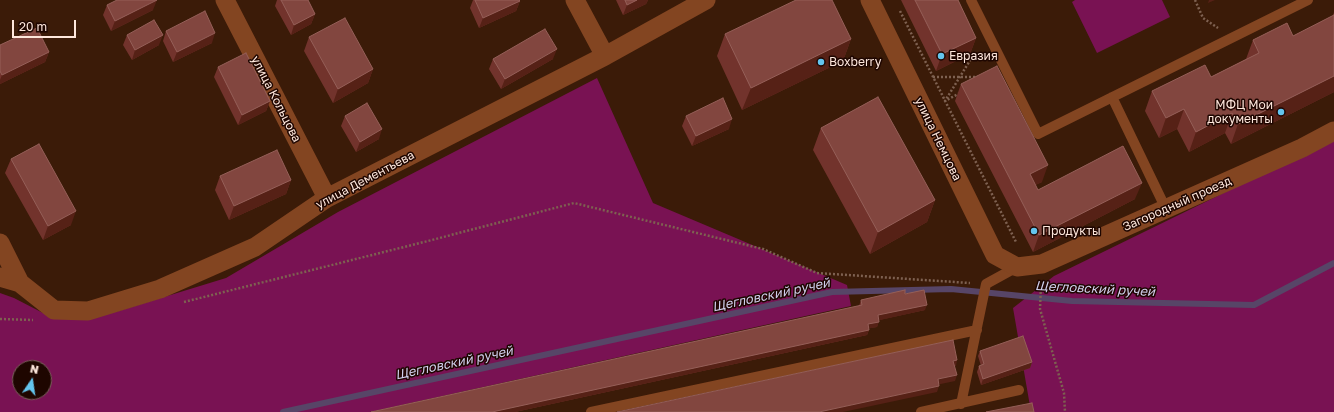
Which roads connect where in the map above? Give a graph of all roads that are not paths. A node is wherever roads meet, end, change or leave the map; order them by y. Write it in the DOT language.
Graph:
graph roads {
  1 [pos="225,0"];
  2 [pos="575,0"];
  3 [pos="706,0"];
  4 [pos="870,0"];
  5 [pos="971,0"];
  6 [pos="1308,0"];
  7 [pos="605,56"];
  8 [pos="1112,97"];
  9 [pos="1334,131"];
  10 [pos="327,198"];
  11 [pos="1166,209"];
  12 [pos="0,243"];
  13 [pos="1023,267"];
  14 [pos="0,277"];
  15 [pos="20,284"];
  16 [pos="977,330"];
  17 [pos="1019,390"];
  18 [pos="961,404"];
  19 [pos="590,412"];
  20 [pos="921,412"];
  1 -- 10 [label="street, улица Кольцова"];
  2 -- 7 [label="street"];
  3 -- 7 [label="street, улица Дементьева"];
  4 -- 13 [label="street, улица Немцова"];
  5 -- 8 [label="lane"];
  6 -- 8 [label="lane"];
  7 -- 10 [label="street, улица Дементьева"];
  8 -- 11 [label="lane"];
  9 -- 11 [label="street, Загородный проезд"];
  10 -- 15 [label="street, улица Дементьева"];
  11 -- 13 [label="street, Загородный проезд"];
  12 -- 15 [label="street"];
  13 -- 16 [label="lane"];
  14 -- 15 [label="street"];
  16 -- 18 [label="lane"];
  16 -- 19 [label="lane"];
  17 -- 18 [label="lane"];
  18 -- 20 [label="lane"];
}
